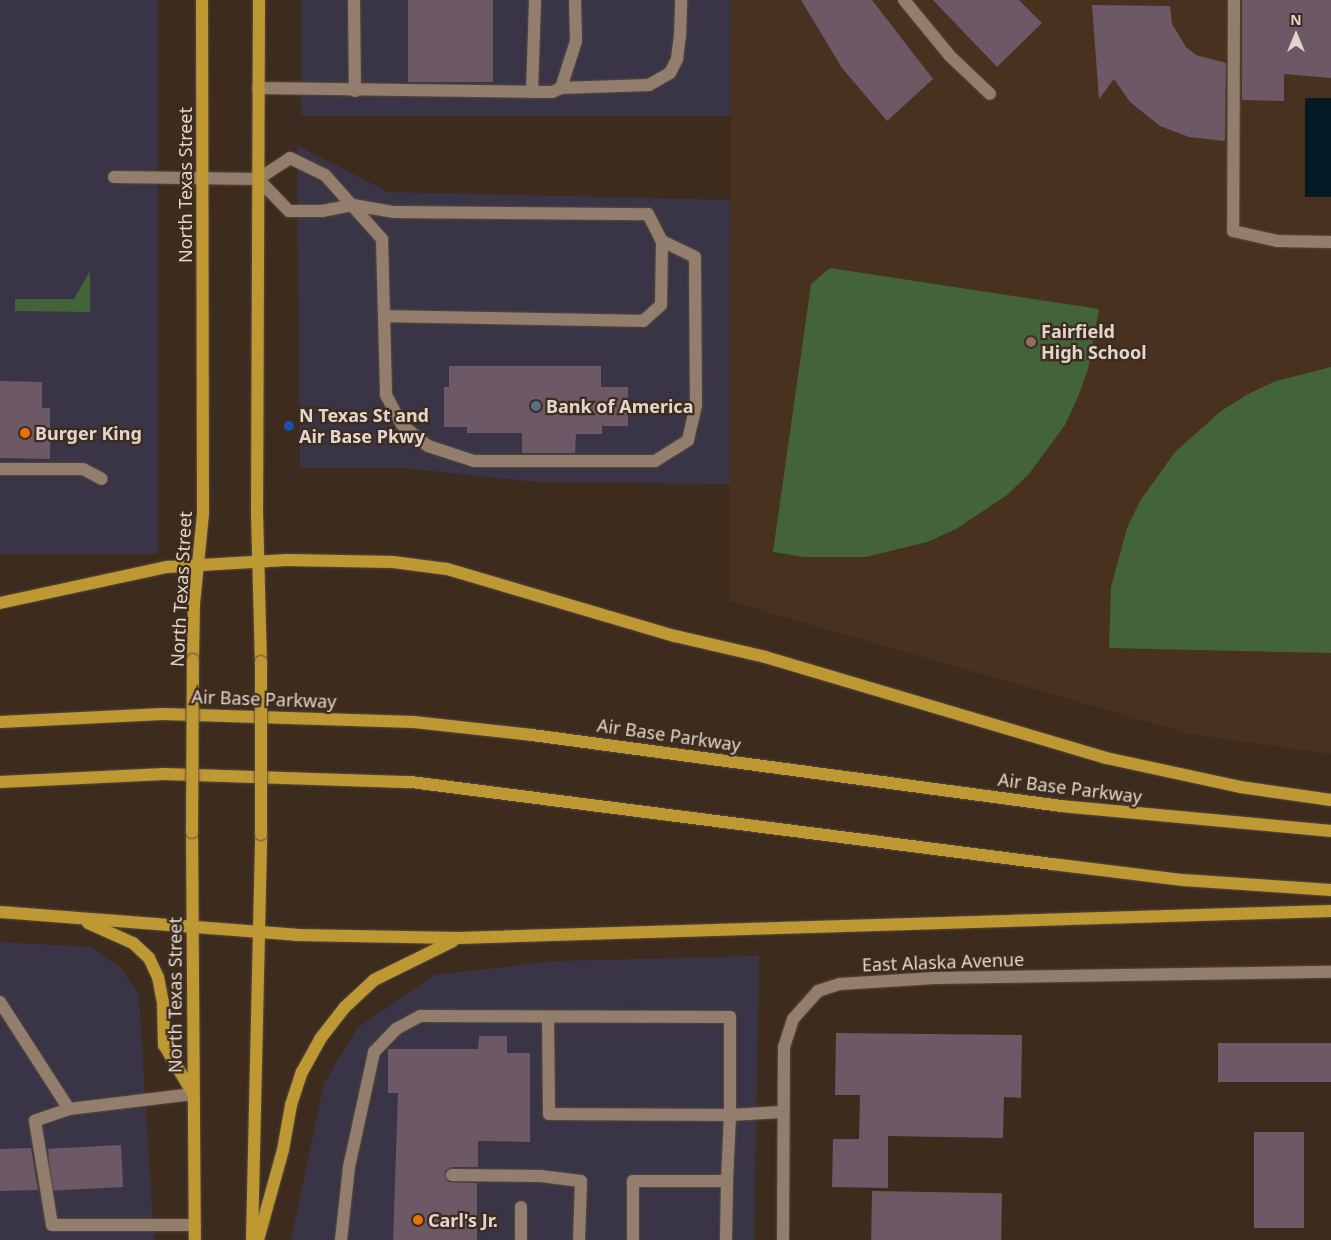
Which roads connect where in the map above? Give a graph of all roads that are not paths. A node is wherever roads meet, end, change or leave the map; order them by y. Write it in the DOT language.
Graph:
graph roads {
  1 [pos="202,0"];
  2 [pos="259,0"];
  3 [pos="354,0"];
  4 [pos="535,0"];
  5 [pos="574,0"];
  6 [pos="681,0"];
  7 [pos="904,0"];
  8 [pos="1234,0"];
  9 [pos="258,88"];
  10 [pos="562,88"];
  11 [pos="355,90"];
  12 [pos="532,92"];
  13 [pos="990,94"];
  14 [pos="114,177"];
  15 [pos="203,178"];
  16 [pos="258,179"];
  17 [pos="353,205"];
  18 [pos="662,241"];
  19 [pos="1331,242"];
  20 [pos="385,316"];
  21 [pos="0,469"];
  22 [pos="102,479"];
  23 [pos="258,562"];
  24 [pos="198,565"];
  25 [pos="0,603"];
  26 [pos="0,722"];
  27 [pos="0,782"];
  28 [pos="1331,800"];
  29 [pos="1331,831"];
  30 [pos="1331,890"];
  31 [pos="1331,911"];
  32 [pos="0,912"];
  33 [pos="74,918"];
  34 [pos="192,927"];
  35 [pos="260,932"];
  36 [pos="458,938"];
  37 [pos="1331,972"];
  38 [pos="0,1002"];
  39 [pos="548,1017"];
  40 [pos="193,1094"];
  41 [pos="69,1109"];
  42 [pos="782,1112"];
  43 [pos="730,1115"];
  44 [pos="452,1175"];
  45 [pos="727,1181"];
  46 [pos="521,1207"];
  47 [pos="195,1225"];
  48 [pos="195,1240"];
  49 [pos="252,1240"];
  50 [pos="258,1240"];
  51 [pos="341,1240"];
  52 [pos="521,1240"];
  53 [pos="579,1240"];
  54 [pos="633,1240"];
  55 [pos="726,1240"];
  56 [pos="783,1240"];
  1 -- 15 [label="main road, North Texas Street"];
  2 -- 9 [label="main road"];
  3 -- 11 [label="street"];
  4 -- 12 [label="street"];
  5 -- 10 [label="street"];
  6 -- 10 [label="street"];
  7 -- 13 [label="street"];
  8 -- 19 [label="street"];
  9 -- 11 [label="street"];
  9 -- 16 [label="main road"];
  10 -- 12 [label="street"];
  11 -- 12 [label="street"];
  14 -- 15 [label="street"];
  15 -- 16 [label="street"];
  15 -- 24 [label="main road, North Texas Street"];
  16 -- 17 [label="street"];
  16 -- 17 [label="street"];
  16 -- 23 [label="main road"];
  17 -- 18 [label="street"];
  17 -- 20 [label="street"];
  18 -- 20 [label="street"];
  18 -- 20 [label="street"];
  21 -- 22 [label="street"];
  23 -- 24 [label="main road"];
  23 -- 28 [label="main road"];
  23 -- 35 [label="main road, bridge"];
  24 -- 25 [label="main road"];
  24 -- 34 [label="main road, North Texas Street, bridge"];
  26 -- 29 [label="main road, Air Base Parkway"];
  27 -- 30 [label="main road"];
  31 -- 36 [label="main road"];
  32 -- 33 [label="main road"];
  33 -- 34 [label="main road"];
  33 -- 40 [label="main road"];
  34 -- 35 [label="main road"];
  34 -- 40 [label="main road, North Texas Street"];
  35 -- 36 [label="main road"];
  35 -- 49 [label="main road"];
  36 -- 50 [label="main road"];
  37 -- 42 [label="street, East Alaska Avenue"];
  38 -- 41 [label="street"];
  39 -- 43 [label="street"];
  39 -- 43 [label="street"];
  39 -- 51 [label="street"];
  40 -- 41 [label="street"];
  40 -- 47 [label="main road, North Texas Street"];
  41 -- 47 [label="street"];
  42 -- 43 [label="street"];
  42 -- 56 [label="street, East Alaska Avenue"];
  43 -- 45 [label="street"];
  44 -- 53 [label="street"];
  45 -- 54 [label="street"];
  45 -- 55 [label="street"];
  46 -- 52 [label="street"];
  47 -- 48 [label="main road, North Texas Street"];
}
